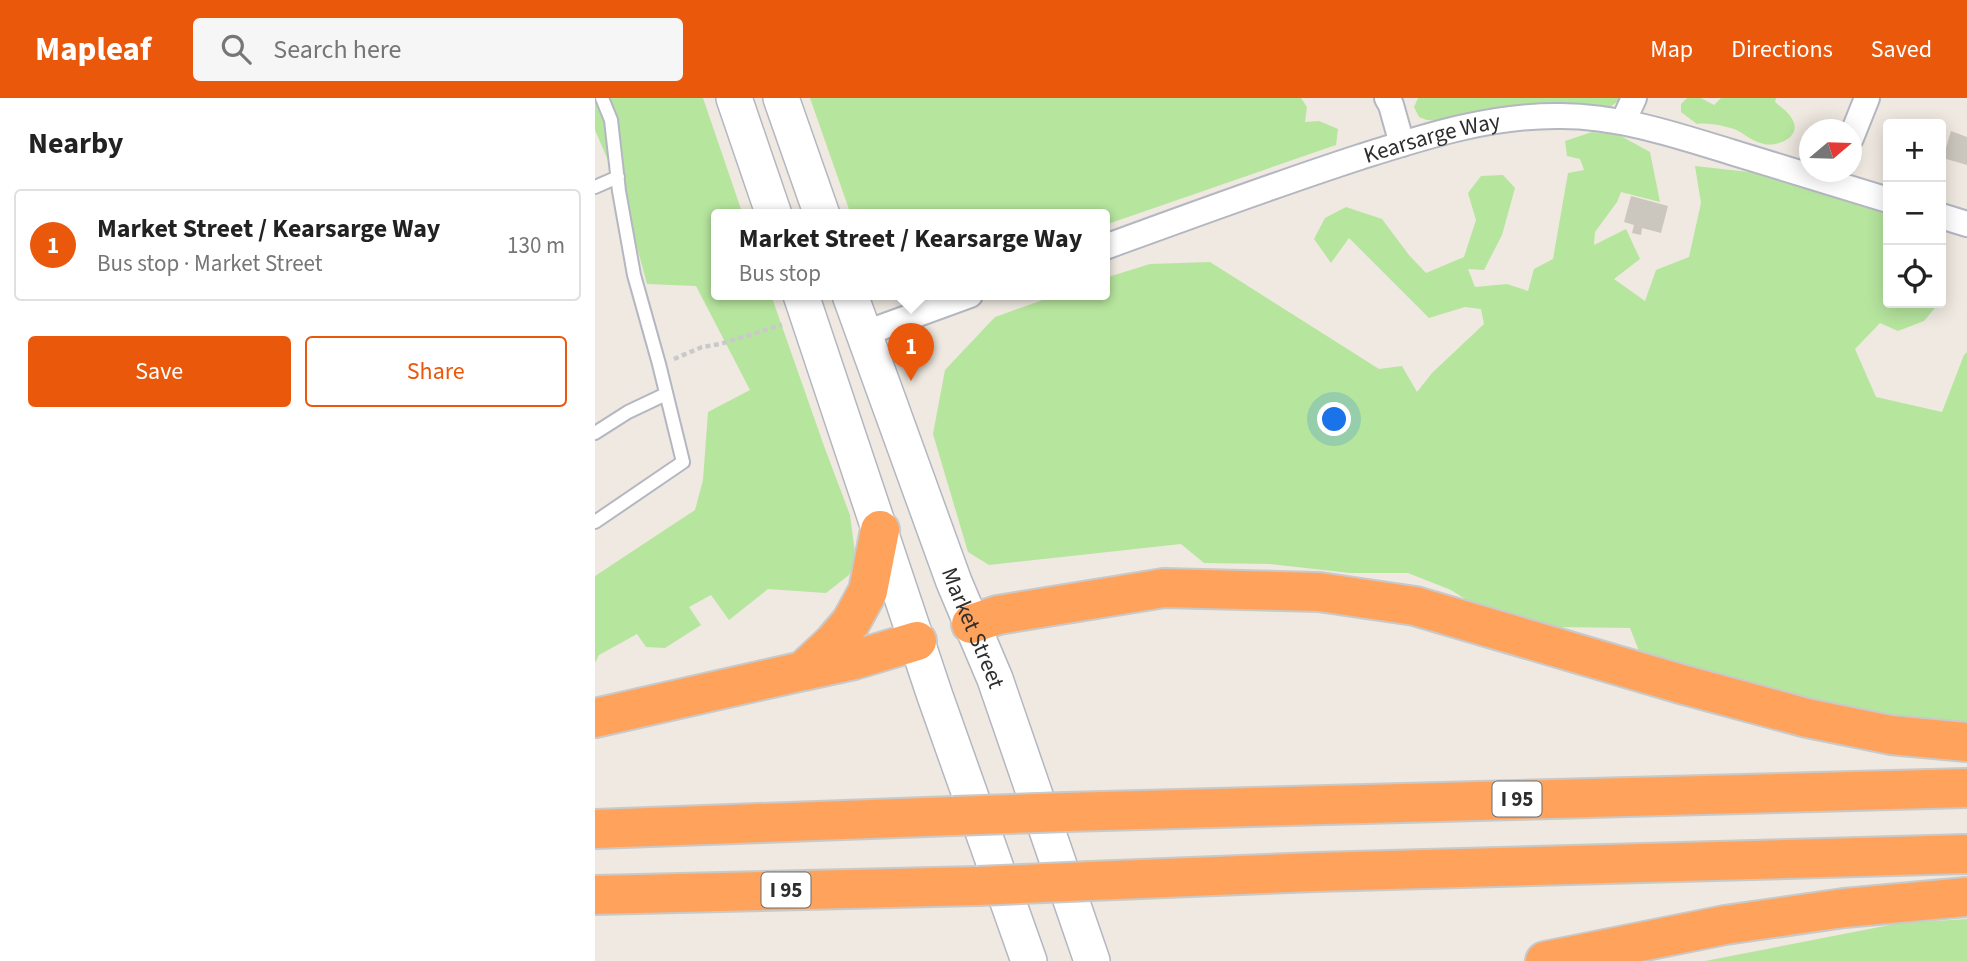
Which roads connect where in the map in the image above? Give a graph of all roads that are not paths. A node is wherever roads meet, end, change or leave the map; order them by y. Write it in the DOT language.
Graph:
graph roads {
  1 [pos="602,98"];
  2 [pos="734,98"];
  3 [pos="782,98"];
  4 [pos="1387,98"];
  5 [pos="1634,98"];
  6 [pos="1867,98"];
  7 [pos="1859,119"];
  8 [pos="1623,122"];
  9 [pos="1402,144"];
  10 [pos="1799,167"];
  11 [pos="618,177"];
  12 [pos="1848,182"];
  13 [pos="595,187"];
  14 [pos="1883,198"];
  15 [pos="772,209"];
  16 [pos="820,209"];
  17 [pos="1946,218"];
  18 [pos="1967,224"];
  19 [pos="1110,245"];
  20 [pos="803,300"];
  21 [pos="852,300"];
  22 [pos="956,300"];
  23 [pos="863,334"];
  24 [pos="820,349"];
  25 [pos="666,394"];
  26 [pos="595,433"];
  27 [pos="595,522"];
  28 [pos="880,530"];
  29 [pos="971,624"];
  30 [pos="917,641"];
  31 [pos="803,671"];
  32 [pos="595,718"];
  33 [pos="1967,742"];
  34 [pos="1967,788"];
  35 [pos="595,829"];
  36 [pos="1967,854"];
  37 [pos="595,895"];
  38 [pos="1967,897"];
  39 [pos="1029,961"];
  40 [pos="1092,961"];
  41 [pos="1545,961"];
  1 -- 11 [label="lane"];
  2 -- 15 [label="main road"];
  3 -- 16 [label="main road"];
  4 -- 9 [label="street"];
  5 -- 8 [label="street"];
  6 -- 7 [label="street"];
  8 -- 9 [label="street, Kearsarge Way"];
  8 -- 10 [label="street, Kearsarge Way"];
  9 -- 19 [label="street, Kearsarge Way"];
  11 -- 13 [label="lane"];
  11 -- 25 [label="lane"];
  12 -- 14 [label="street, Kearsarge Way"];
  17 -- 18 [label="street"];
  20 -- 24 [label="main road"];
  21 -- 23 [label="main road, Market Street"];
  22 -- 23 [label="street"];
  23 -- 24 [label="main road"];
  23 -- 29 [label="main road, Market Street"];
  24 -- 28 [label="main road"];
  25 -- 26 [label="lane"];
  25 -- 27 [label="lane"];
  28 -- 30 [label="main road"];
  28 -- 31 [label="highway"];
  29 -- 30 [label="main road"];
  29 -- 33 [label="highway"];
  29 -- 40 [label="main road, Market Street"];
  30 -- 31 [label="highway"];
  30 -- 39 [label="main road"];
  31 -- 32 [label="highway"];
  34 -- 35 [label="highway, I 95, bridge"];
  36 -- 37 [label="highway, I 95, bridge"];
  38 -- 41 [label="highway"];
}
